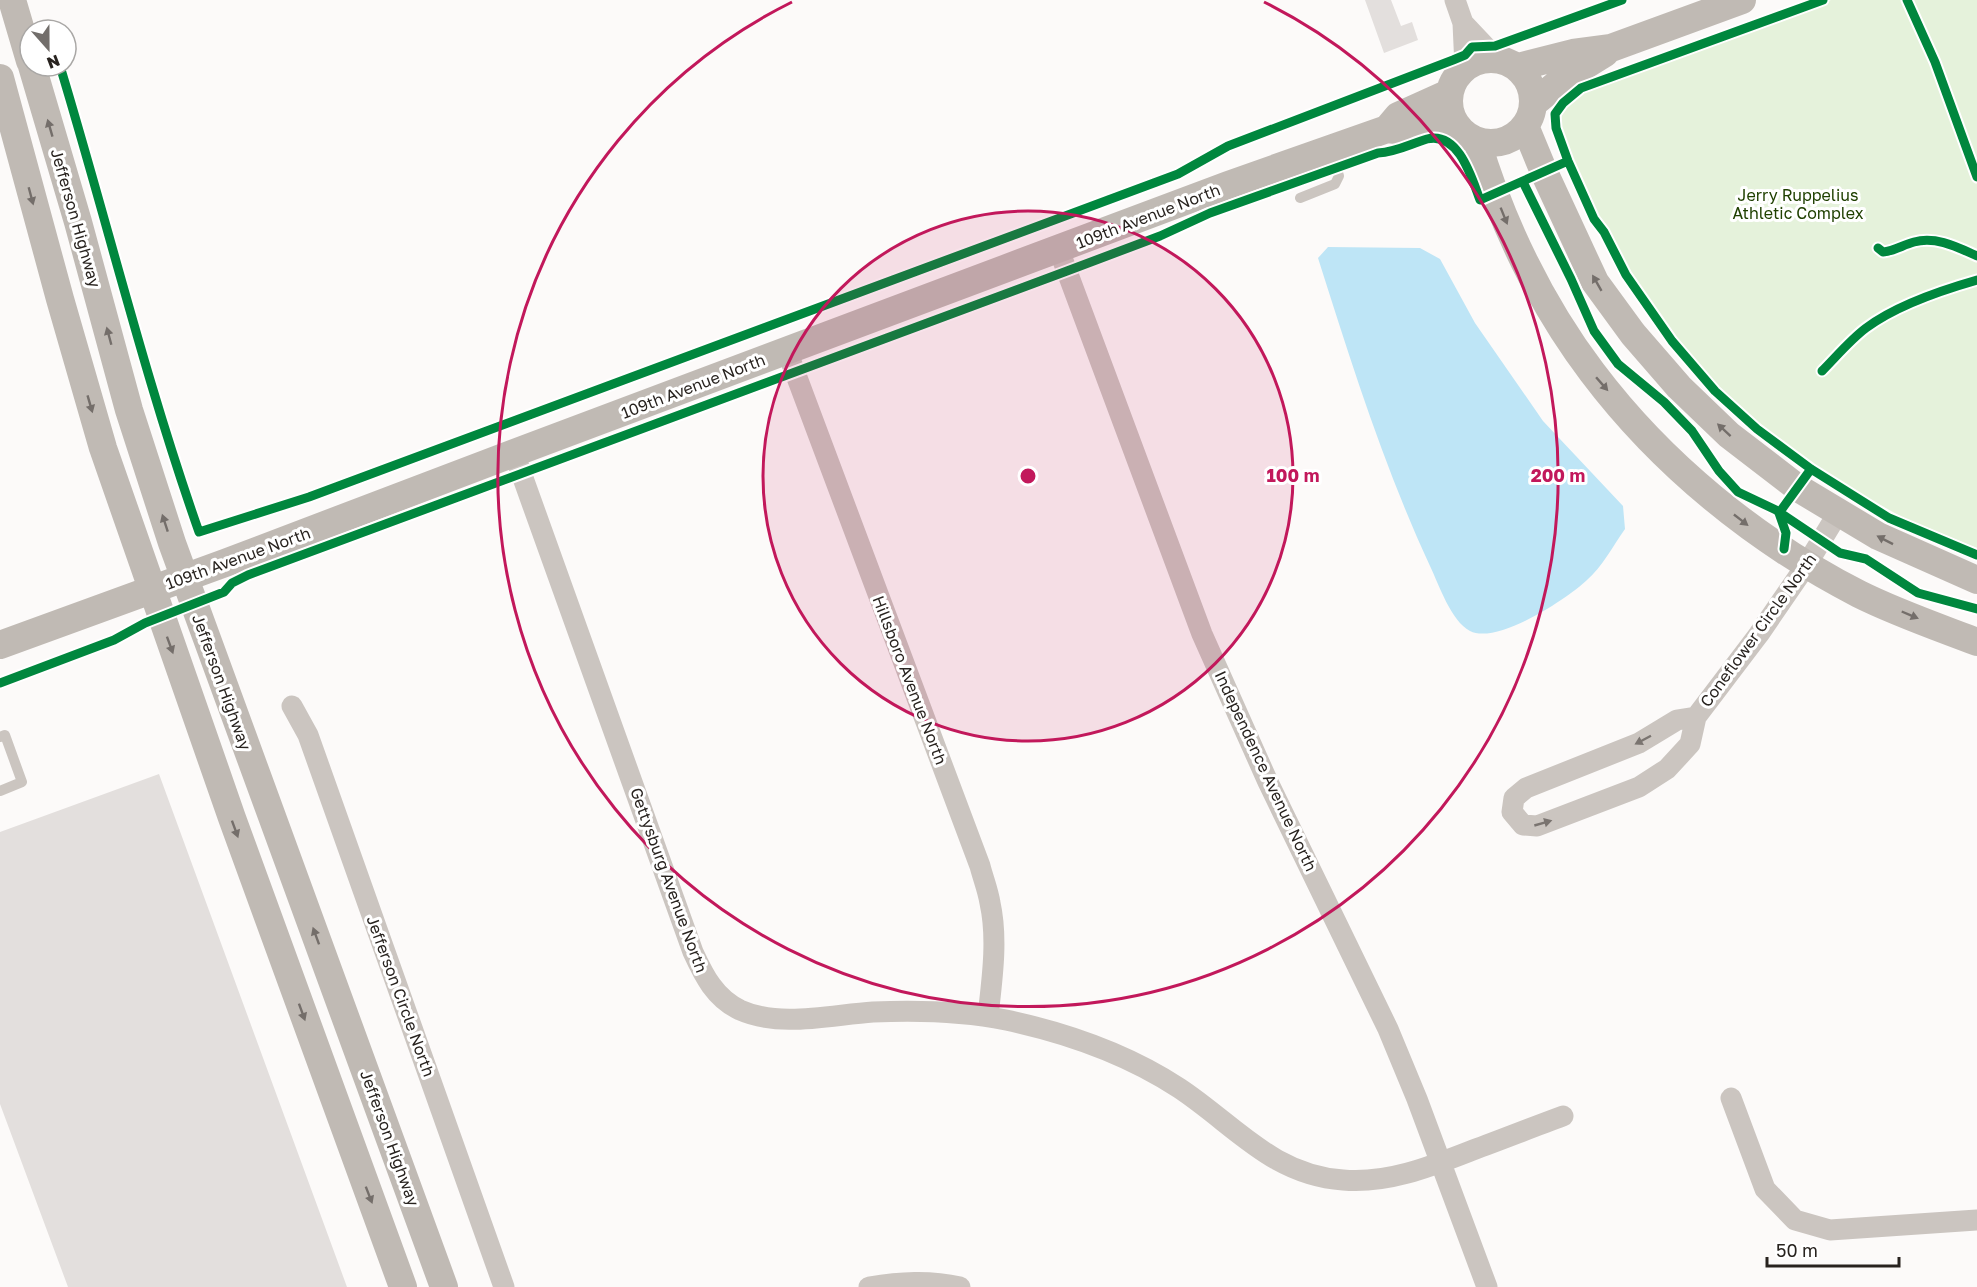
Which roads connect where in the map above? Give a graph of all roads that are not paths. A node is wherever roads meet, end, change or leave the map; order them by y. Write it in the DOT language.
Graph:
graph roads {
  1 [pos="12,0"];
  2 [pos="1455,0"];
  3 [pos="1742,0"];
  4 [pos="18,20"];
  5 [pos="1463,23"];
  6 [pos="1611,48"];
  7 [pos="1508,63"];
  8 [pos="1465,67"];
  9 [pos="0,78"];
  10 [pos="36,78"];
  11 [pos="1449,93"];
  12 [pos="1529,115"];
  13 [pos="1387,129"];
  14 [pos="1467,133"];
  15 [pos="1331,149"];
  16 [pos="1300,198"];
  17 [pos="1059,250"];
  18 [pos="787,351"];
  19 [pos="514,453"];
  20 [pos="1838,513"];
  21 [pos="1807,564"];
  22 [pos="184,578"];
  23 [pos="1977,579"];
  24 [pos="151,590"];
  25 [pos="1977,642"];
  26 [pos="0,645"];
  27 [pos="292,706"];
  28 [pos="1696,717"];
  29 [pos="0,737"];
  30 [pos="0,791"];
  31 [pos="988,1016"];
  32 [pos="1731,1098"];
  33 [pos="1563,1116"];
  34 [pos="1440,1162"];
  35 [pos="1977,1220"];
  36 [pos="403,1287"];
  37 [pos="444,1287"];
  38 [pos="504,1287"];
  39 [pos="869,1287"];
  40 [pos="960,1287"];
  41 [pos="1487,1287"];
  1 -- 4 [label="street"];
  2 -- 5 [label="street"];
  3 -- 6 [label="street"];
  5 -- 7 [label="street"];
  5 -- 8 [label="street"];
  6 -- 7 [label="street"];
  6 -- 12 [label="street"];
  7 -- 8 [label="street"];
  7 -- 12 [label="street"];
  8 -- 11 [label="street"];
  9 -- 24 [label="street, one-way"];
  22 -- 10 [label="street, Jefferson Highway, one-way"];
  11 -- 13 [label="street, 109th Avenue North"];
  11 -- 14 [label="street"];
  12 -- 14 [label="street"];
  20 -- 12 [label="street, one-way"];
  13 -- 14 [label="street, 109th Avenue North"];
  13 -- 15 [label="street, 109th Avenue North"];
  14 -- 21 [label="street, one-way"];
  15 -- 16 [label="lane"];
  15 -- 17 [label="street, 109th Avenue North"];
  17 -- 18 [label="street, 109th Avenue North"];
  17 -- 34 [label="street, Independence Avenue North"];
  18 -- 19 [label="street, 109th Avenue North"];
  18 -- 31 [label="street, Hillsboro Avenue North"];
  19 -- 22 [label="street, 109th Avenue North"];
  19 -- 31 [label="street, Gettysburg Avenue North"];
  20 -- 21 [label="street, Coneflower Circle North"];
  23 -- 20 [label="street, one-way"];
  21 -- 25 [label="street, one-way"];
  21 -- 28 [label="street, Coneflower Circle North"];
  22 -- 24 [label="street, 109th Avenue North"];
  37 -- 22 [label="street, Jefferson Highway, one-way"];
  24 -- 26 [label="street, 109th Avenue North"];
  24 -- 36 [label="street, one-way"];
  27 -- 38 [label="street, Jefferson Circle North"];
  28 -- 28 [label="street, Coneflower Circle North, one-way"];
  29 -- 30 [label="lane"];
  31 -- 34 [label="street, Gettysburg Avenue North"];
  32 -- 35 [label="street"];
  33 -- 34 [label="street, Gettysburg Avenue North"];
  34 -- 41 [label="street, Independence Avenue North"];
  39 -- 40 [label="street"];
}
